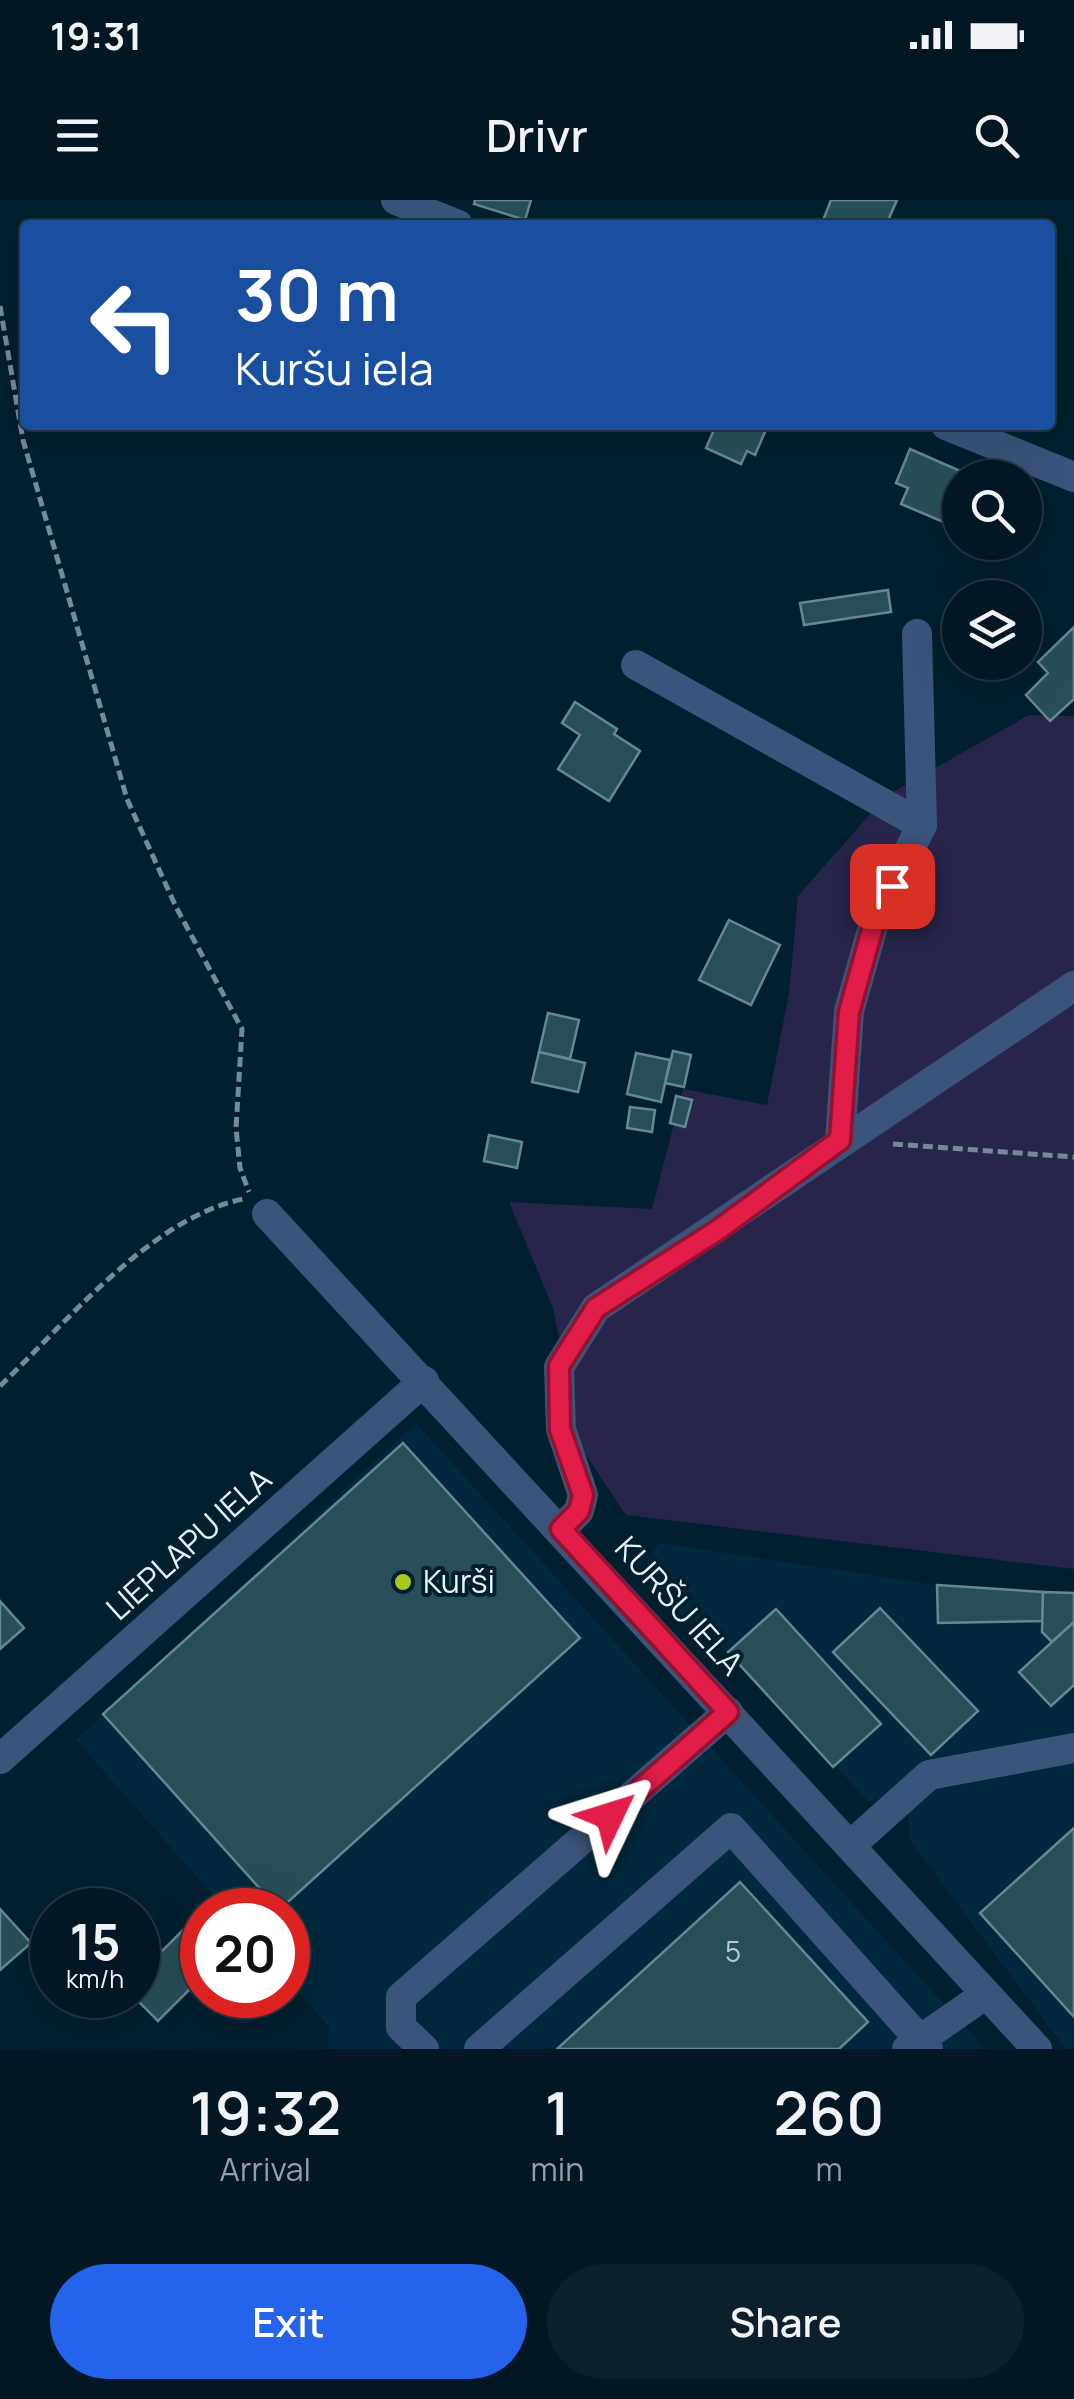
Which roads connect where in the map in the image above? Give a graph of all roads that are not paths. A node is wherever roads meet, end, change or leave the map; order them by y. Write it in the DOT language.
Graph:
graph roads {
  1 [pos="396,200"];
  2 [pos="446,220"];
  3 [pos="958,430"];
  4 [pos="1074,478"];
  5 [pos="917,634"];
  6 [pos="636,664"];
  7 [pos="922,825"];
  8 [pos="1074,986"];
  9 [pos="840,1140"];
  10 [pos="267,1214"];
  11 [pos="424,1381"];
  12 [pos="561,1529"];
  13 [pos="728,1712"];
  14 [pos="1074,1748"];
  15 [pos="0,1759"];
  16 [pos="850,1844"];
  17 [pos="986,1994"];
  18 [pos="918,2046"];
  19 [pos="424,2049"];
  20 [pos="478,2049"];
  21 [pos="1037,2049"];
  1 -- 2 [label="street"];
  3 -- 4 [label="street"];
  5 -- 7 [label="street"];
  6 -- 7 [label="street"];
  7 -- 9 [label="street"];
  8 -- 9 [label="street"];
  9 -- 12 [label="street"];
  10 -- 11 [label="street, KURŠU IELA"];
  11 -- 12 [label="street, KURŠU IELA"];
  11 -- 15 [label="street, LIEPLAPU IELA"];
  12 -- 13 [label="street, KURŠU IELA"];
  13 -- 16 [label="street, KURŠU IELA"];
  13 -- 19 [label="street"];
  14 -- 16 [label="street"];
  16 -- 17 [label="street, KURŠU IELA"];
  17 -- 18 [label="street"];
  17 -- 21 [label="street, KURŠU IELA"];
  18 -- 20 [label="street"];
}
